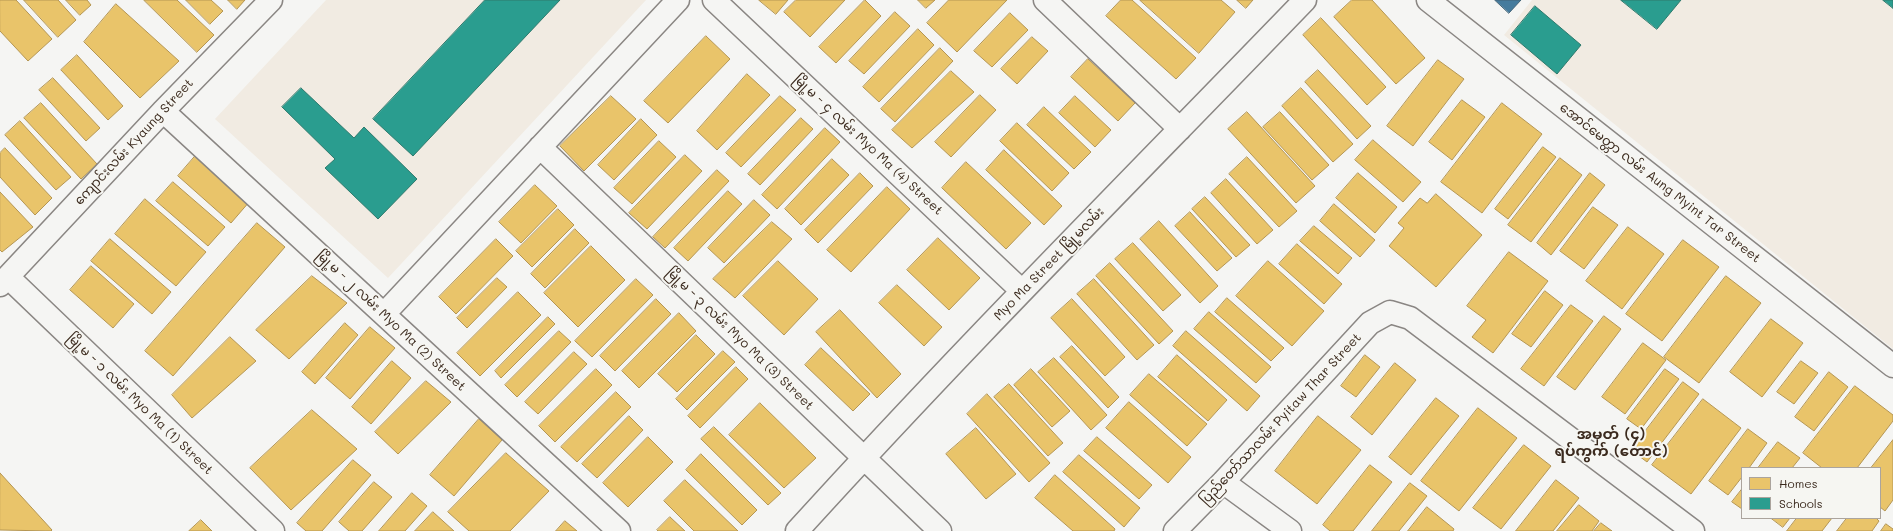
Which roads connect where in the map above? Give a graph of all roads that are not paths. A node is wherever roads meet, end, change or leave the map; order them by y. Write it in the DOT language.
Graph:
graph roads {
  1 [pos="271,0"];
  2 [pos="678,0"];
  3 [pos="714,0"];
  4 [pos="1046,0"];
  5 [pos="1305,0"];
  6 [pos="1428,0"];
  7 [pos="163,110"];
  8 [pos="1180,129"];
  9 [pos="540,147"];
  10 [pos="4,281"];
  11 [pos="1022,291"];
  12 [pos="384,314"];
  13 [pos="1893,366"];
  14 [pos="864,457"];
  15 [pos="1223,482"];
  16 [pos="273,531"];
  17 [pos="619,531"];
  18 [pos="797,531"];
  19 [pos="940,531"];
  20 [pos="1175,531"];
  21 [pos="1290,531"];
  22 [pos="1693,531"];
  1 -- 7 [label="street, ကျောင်းလမ်း Kyaung Street"];
  2 -- 9 [label="street"];
  3 -- 11 [label="street, မြို့မ - ၄ လမ်း Myo Ma (4) Street"];
  4 -- 8 [label="street"];
  5 -- 8 [label="street, Myo Ma Street မြို့မလမ်း"];
  6 -- 13 [label="street, အောင်မေတ္တာ လမ်း Aung Myint Tar Street"];
  7 -- 10 [label="street, ကျောင်းလမ်း Kyaung Street"];
  7 -- 12 [label="street, မြို့မ - ၂ လမ်း Myo Ma (2) Street"];
  8 -- 11 [label="street, Myo Ma Street မြို့မလမ်း"];
  9 -- 12 [label="street"];
  9 -- 14 [label="street, မြို့မ - ၃ လမ်း Myo Ma (3) Street"];
  10 -- 16 [label="street, မြို့မ - ၁ လမ်း Myo Ma (1) Street"];
  11 -- 14 [label="street, Myo Ma Street မြို့မလမ်း"];
  12 -- 17 [label="street, မြို့မ - ၂ လမ်း Myo Ma (2) Street"];
  14 -- 18 [label="street, Myo Ma Street မြို့မလမ်း"];
  14 -- 19 [label="street, မြို့မ - ၃ လမ်း Myo Ma (3) Street"];
  15 -- 20 [label="street, ပြည်တော်သာလမ်း Pyitaw Thar Street"];
  15 -- 21 [label="street"];
  15 -- 22 [label="street, ပြည်တော်သာလမ်း Pyitaw Thar Street"];
}
